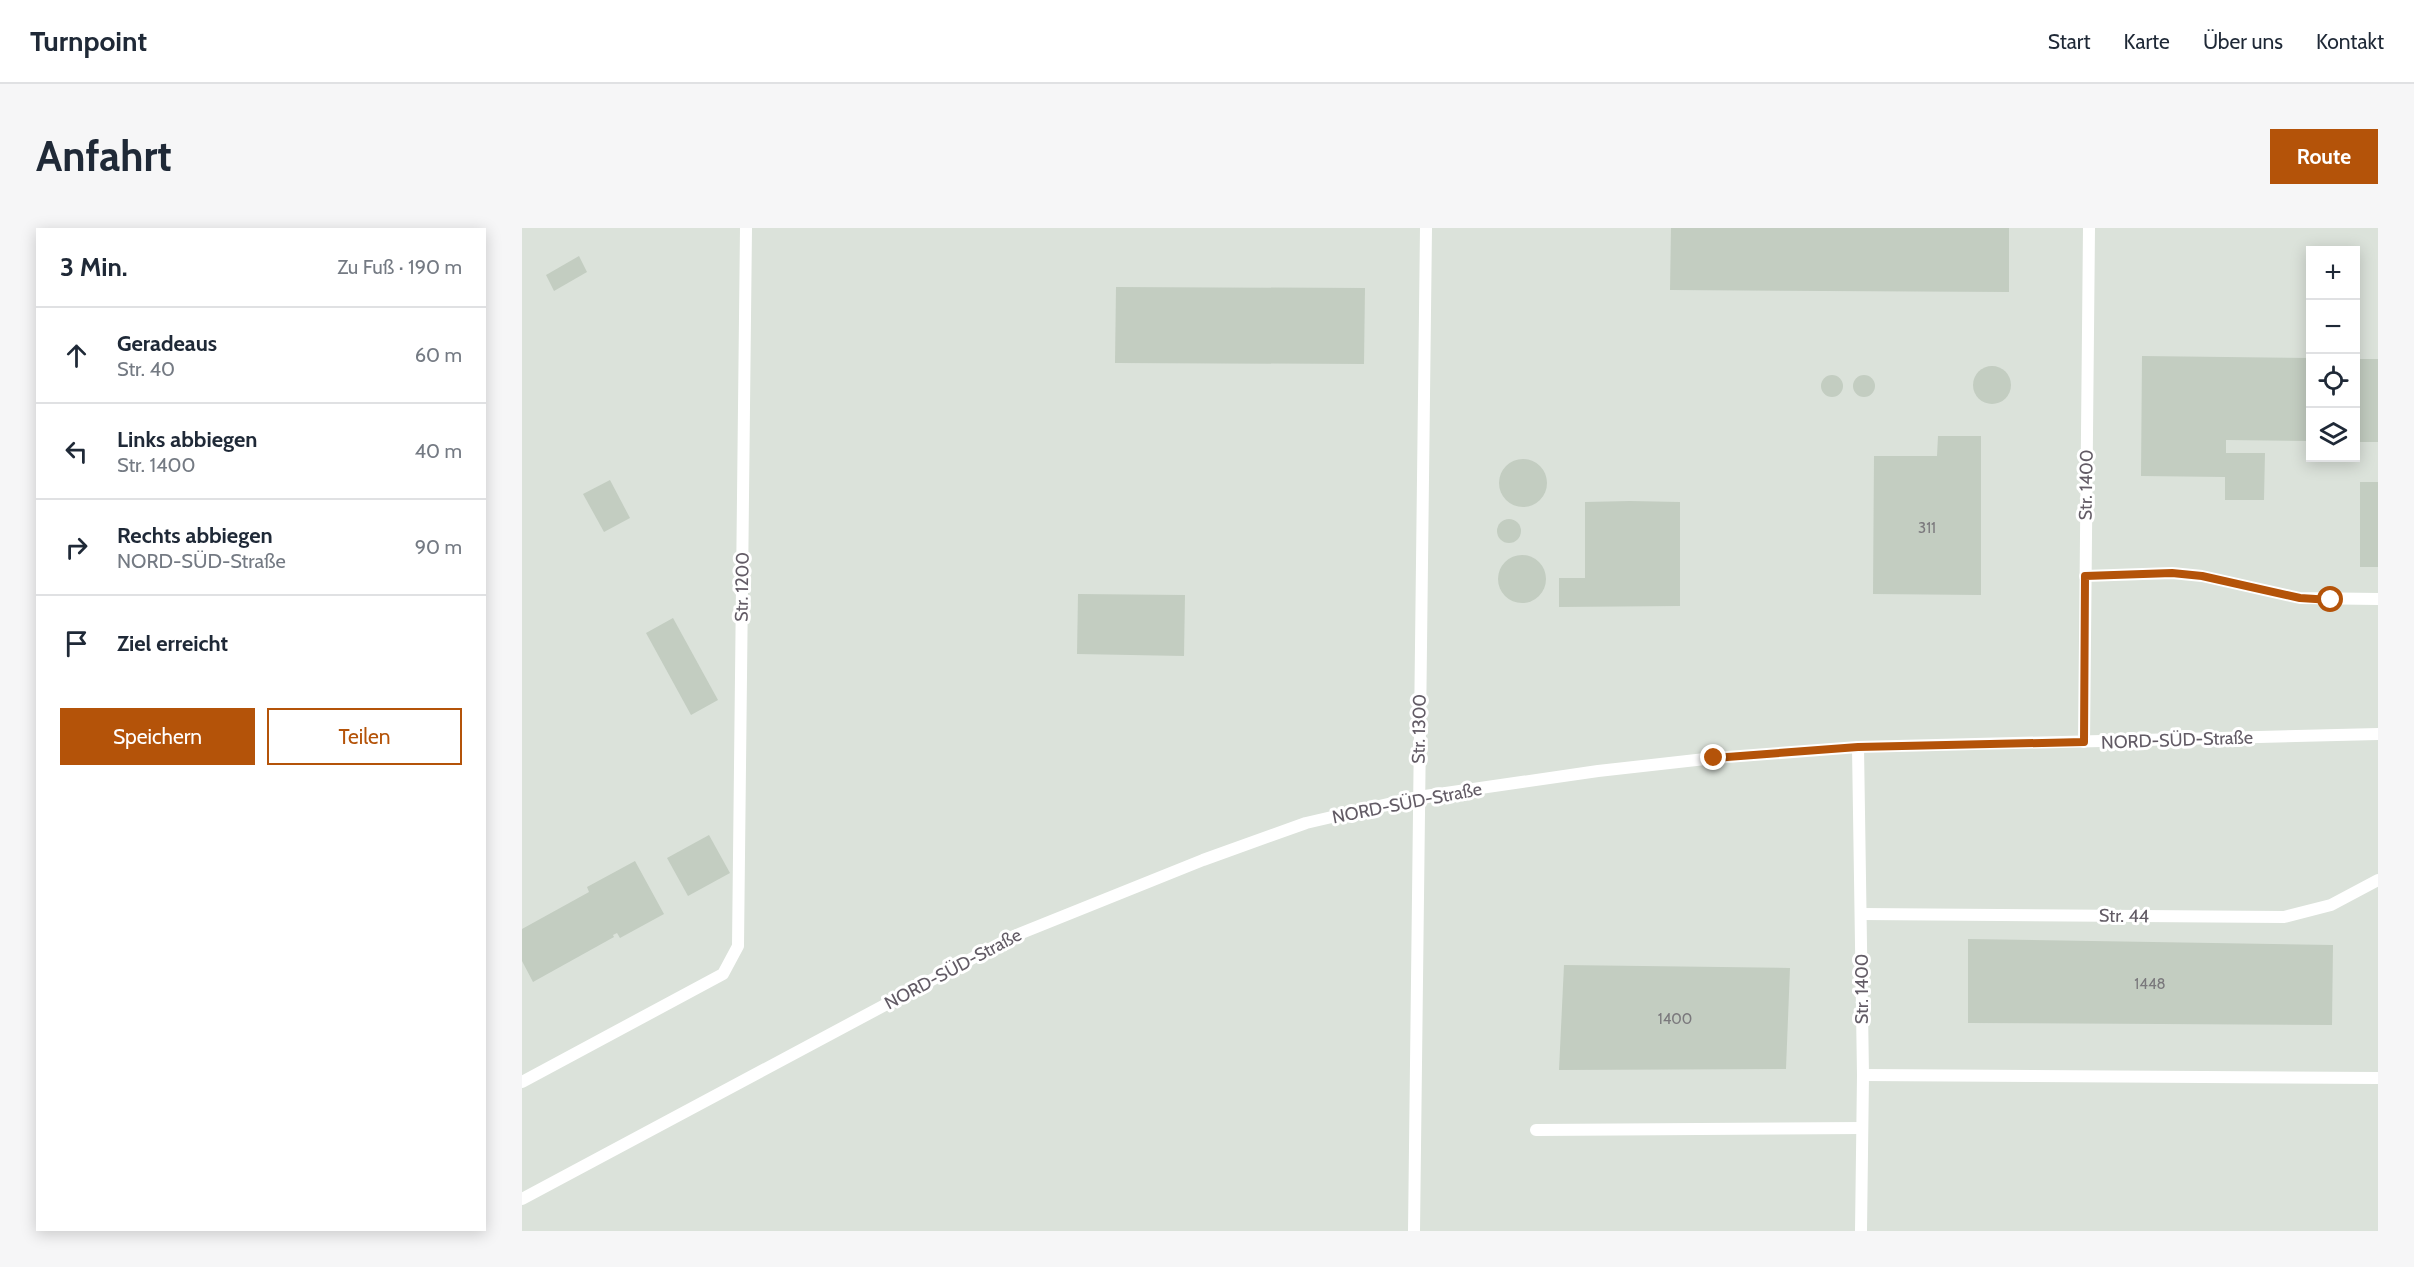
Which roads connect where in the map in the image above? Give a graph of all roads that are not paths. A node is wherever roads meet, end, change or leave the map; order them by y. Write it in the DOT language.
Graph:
graph roads {
  1 [pos="746,228"];
  2 [pos="1426,228"];
  3 [pos="2089,228"];
  4 [pos="2085,576"];
  5 [pos="2378,599"];
  6 [pos="2378,734"];
  7 [pos="2084,742"];
  8 [pos="1858,747"];
  9 [pos="1418,797"];
  10 [pos="2378,880"];
  11 [pos="1862,914"];
  12 [pos="1863,1075"];
  13 [pos="2378,1078"];
  14 [pos="522,1082"];
  15 [pos="1862,1128"];
  16 [pos="1536,1130"];
  17 [pos="522,1199"];
  18 [pos="1414,1231"];
  19 [pos="1861,1231"];
  1 -- 14 [label="lane, Str. 1200"];
  2 -- 9 [label="lane, Str. 1300"];
  3 -- 4 [label="lane, Str. 1400"];
  4 -- 5 [label="lane"];
  4 -- 7 [label="lane, Str. 1400"];
  6 -- 7 [label="lane, NORD-SÜD-Straße"];
  7 -- 8 [label="lane, NORD-SÜD-Straße"];
  8 -- 9 [label="lane, NORD-SÜD-Straße"];
  8 -- 11 [label="lane, Str. 1400"];
  9 -- 17 [label="lane, NORD-SÜD-Straße"];
  9 -- 18 [label="lane, Str. 1300"];
  10 -- 11 [label="lane, Str. 44"];
  11 -- 12 [label="lane, Str. 1400"];
  12 -- 13 [label="lane"];
  12 -- 15 [label="lane, Str. 1400"];
  15 -- 16 [label="lane"];
  15 -- 19 [label="lane, Str. 1400"];
}
